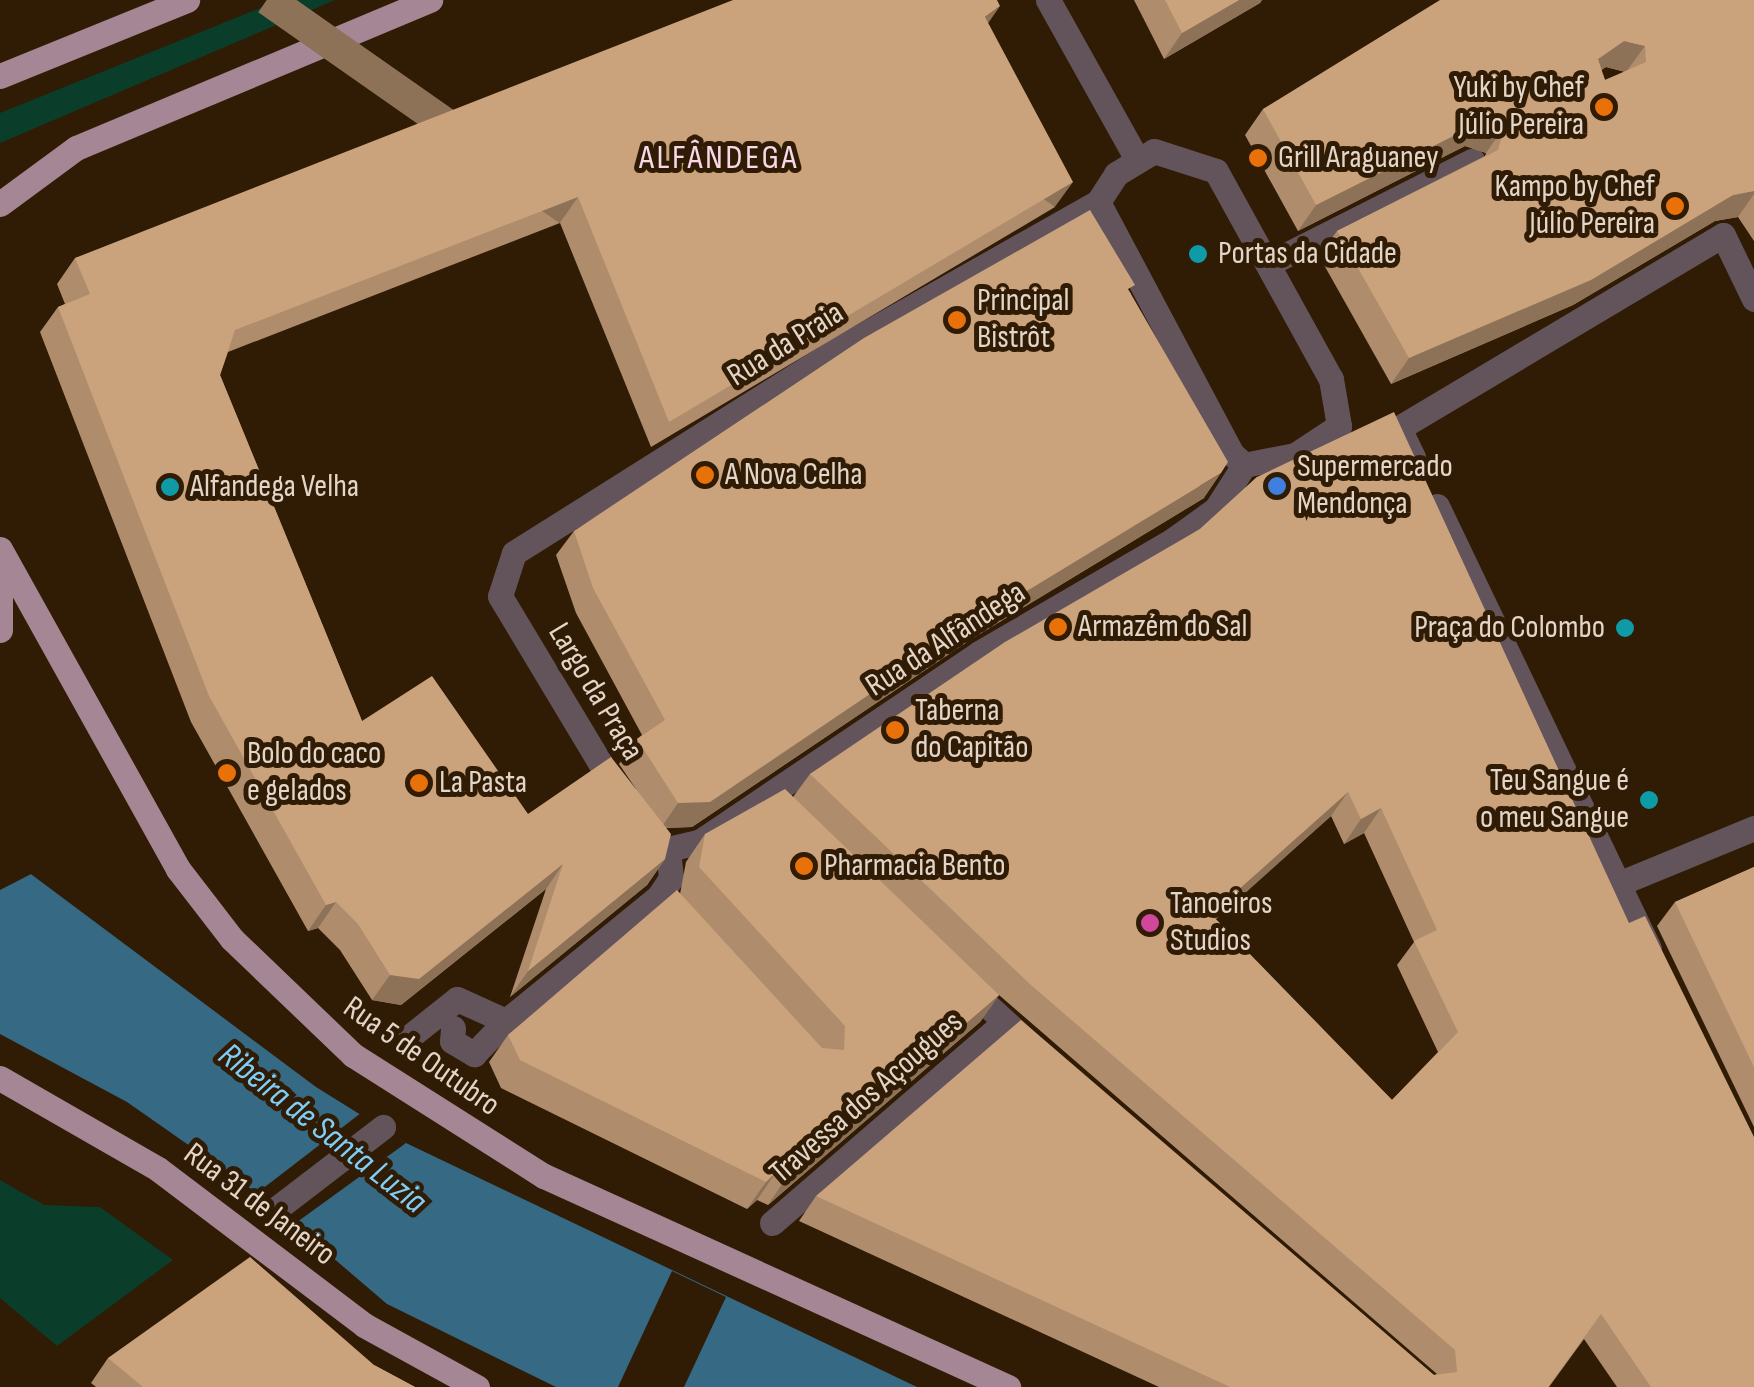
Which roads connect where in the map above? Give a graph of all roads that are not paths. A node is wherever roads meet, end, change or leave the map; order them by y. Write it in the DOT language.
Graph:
graph roads {
  1 [pos="187,0"];
  2 [pos="430,0"];
  3 [pos="1048,0"];
  4 [pos="0,76"];
  5 [pos="1138,160"];
  6 [pos="1472,161"];
  7 [pos="1098,202"];
  8 [pos="0,204"];
  9 [pos="1268,264"];
  10 [pos="1754,299"];
  11 [pos="1244,466"];
  12 [pos="0,549"];
  13 [pos="514,554"];
  14 [pos="0,562"];
  15 [pos="0,630"];
  16 [pos="768,796"];
  17 [pos="795,823"];
  18 [pos="1754,828"];
  19 [pos="668,849"];
  20 [pos="1618,884"];
  21 [pos="660,896"];
  22 [pos="681,919"];
  23 [pos="948,970"];
  24 [pos="1660,972"];
  25 [pos="506,1021"];
  26 [pos="1004,1023"];
  27 [pos="453,1028"];
  28 [pos="409,1038"];
  29 [pos="1063,1073"];
  30 [pos="0,1078"];
  31 [pos="382,1127"];
  32 [pos="276,1209"];
  33 [pos="772,1223"];
  34 [pos="477,1387"];
  35 [pos="1008,1387"];
  1 -- 4 [label="main road"];
  2 -- 8 [label="main road"];
  3 -- 5 [label="street"];
  5 -- 7 [label="street, Rua da Praia"];
  5 -- 9 [label="street"];
  6 -- 9 [label="street"];
  7 -- 11 [label="street"];
  7 -- 13 [label="street, Rua da Praia"];
  9 -- 11 [label="street"];
  10 -- 20 [label="street"];
  11 -- 16 [label="street, Rua da Alfândega"];
  12 -- 35 [label="main road, Rua 5 de Outubro"];
  13 -- 19 [label="street, Largo da Praça"];
  14 -- 15 [label="main road"];
  16 -- 17 [label="street"];
  16 -- 19 [label="street, Rua da Alfândega"];
  18 -- 20 [label="street"];
  19 -- 21 [label="street"];
  20 -- 24 [label="street"];
  21 -- 22 [label="street"];
  21 -- 25 [label="street"];
  23 -- 26 [label="street"];
  25 -- 27 [label="street"];
  25 -- 28 [label="street"];
  26 -- 29 [label="street"];
  26 -- 33 [label="street, Travessa dos Açougues"];
  30 -- 34 [label="main road, Rua 31 de Janeiro"];
  31 -- 32 [label="street"];
}
